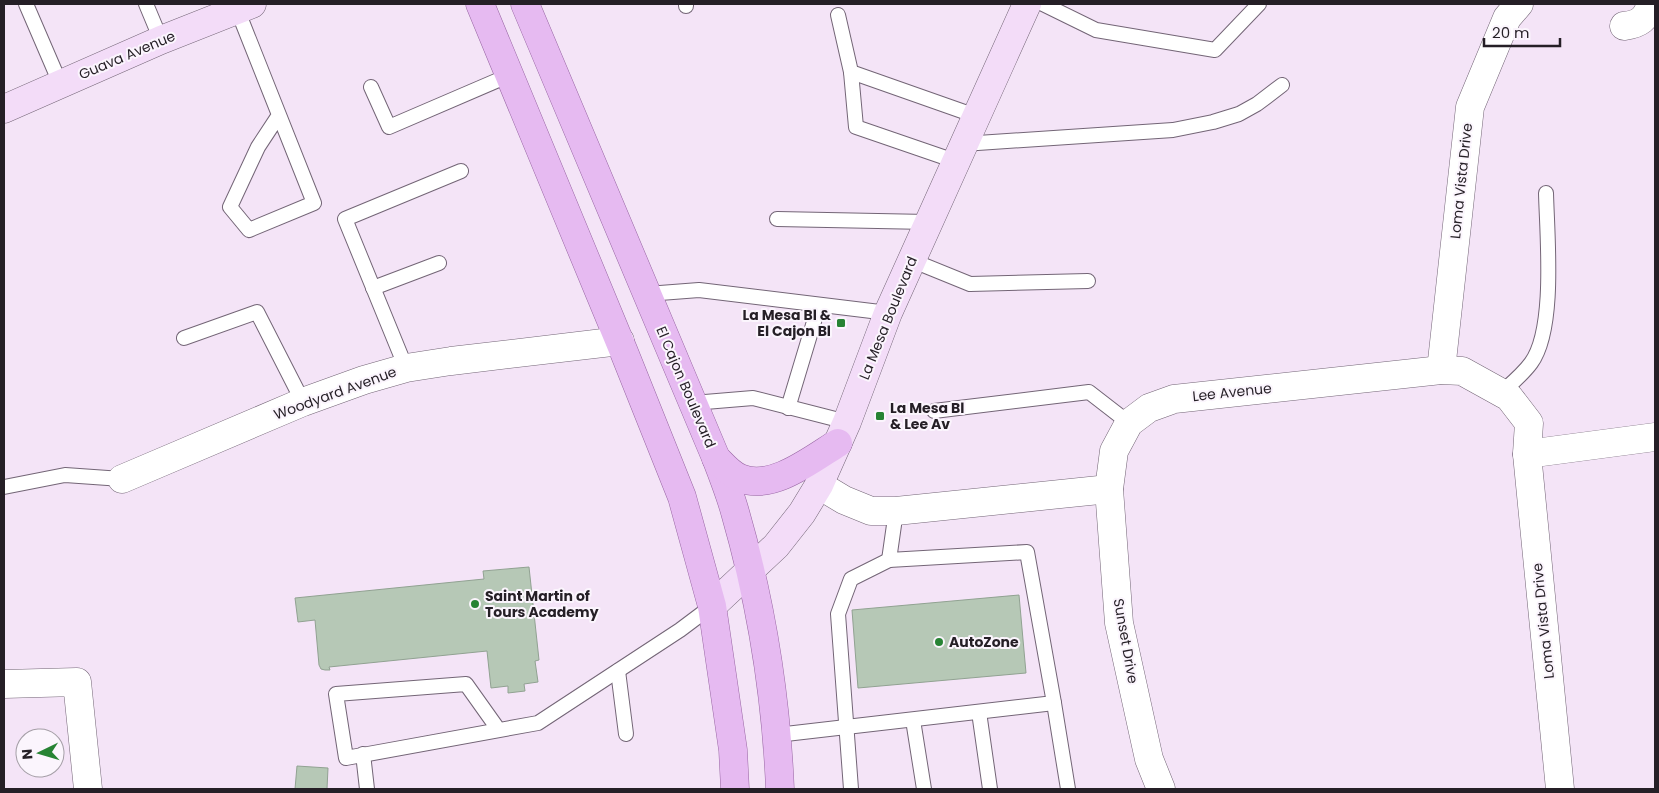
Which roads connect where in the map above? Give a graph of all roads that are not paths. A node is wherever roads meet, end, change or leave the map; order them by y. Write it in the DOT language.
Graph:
graph roads {
  1 [pos="26,4"];
  2 [pos="146,4"];
  3 [pos="480,4"];
  4 [pos="525,4"];
  5 [pos="1027,4"];
  6 [pos="1044,4"];
  7 [pos="1259,4"];
  8 [pos="1519,4"];
  9 [pos="1651,4"];
  10 [pos="244,6"];
  11 [pos="838,15"];
  12 [pos="1624,26"];
  13 [pos="161,40"];
  14 [pos="851,72"];
  15 [pos="510,75"];
  16 [pos="60,83"];
  17 [pos="1282,85"];
  18 [pos="371,87"];
  19 [pos="4,109"];
  20 [pos="279,115"];
  21 [pos="976,116"];
  22 [pos="959,153"];
  23 [pos="461,171"];
  24 [pos="1546,193"];
  25 [pos="777,219"];
  26 [pos="928,222"];
  27 [pos="911,260"];
  28 [pos="439,263"];
  29 [pos="1088,281"];
  30 [pos="374,288"];
  31 [pos="647,294"];
  32 [pos="819,305"];
  33 [pos="888,313"];
  34 [pos="184,338"];
  35 [pos="620,341"];
  36 [pos="406,368"];
  37 [pos="1441,370"];
  38 [pos="1501,393"];
  39 [pos="303,402"];
  40 [pos="693,403"];
  41 [pos="788,408"];
  42 [pos="934,411"];
  43 [pos="1129,423"];
  44 [pos="843,433"];
  45 [pos="1655,437"];
  46 [pos="1527,454"];
  47 [pos="716,458"];
  48 [pos="122,480"];
  49 [pos="819,485"];
  50 [pos="4,487"];
  51 [pos="1109,489"];
  52 [pos="896,511"];
  53 [pos="889,560"];
  54 [pos="751,571"];
  55 [pos="712,606"];
  56 [pos="618,671"];
  57 [pos="4,684"];
  58 [pos="1054,703"];
  59 [pos="979,712"];
  60 [pos="914,720"];
  61 [pos="847,728"];
  62 [pos="498,729"];
  63 [pos="626,734"];
  64 [pos="777,735"];
  65 [pos="363,754"];
  66 [pos="88,789"];
  67 [pos="367,789"];
  68 [pos="735,789"];
  69 [pos="780,789"];
  70 [pos="851,789"];
  71 [pos="924,789"];
  72 [pos="990,789"];
  73 [pos="1068,789"];
  74 [pos="1161,789"];
  75 [pos="1560,789"];
  1 -- 16 [label="lane"];
  2 -- 13 [label="lane"];
  3 -- 15 [label="main road"];
  4 -- 31 [label="main road, El Cajon Boulevard"];
  5 -- 21 [label="main road, La Mesa Boulevard"];
  6 -- 7 [label="lane"];
  8 -- 37 [label="street, Loma Vista Drive"];
  9 -- 12 [label="street"];
  10 -- 13 [label="main road, Guava Avenue"];
  10 -- 20 [label="lane"];
  11 -- 14 [label="lane"];
  13 -- 16 [label="main road, Guava Avenue"];
  14 -- 21 [label="lane"];
  14 -- 22 [label="lane"];
  15 -- 18 [label="lane"];
  15 -- 35 [label="main road"];
  16 -- 19 [label="main road, Guava Avenue"];
  17 -- 22 [label="lane"];
  20 -- 20 [label="lane"];
  21 -- 22 [label="main road, La Mesa Boulevard"];
  22 -- 26 [label="main road, La Mesa Boulevard"];
  23 -- 30 [label="lane"];
  24 -- 38 [label="lane"];
  25 -- 26 [label="lane"];
  26 -- 27 [label="main road, La Mesa Boulevard"];
  27 -- 29 [label="lane"];
  27 -- 33 [label="main road, La Mesa Boulevard"];
  28 -- 30 [label="lane"];
  30 -- 36 [label="lane"];
  31 -- 32 [label="lane"];
  31 -- 40 [label="main road, El Cajon Boulevard"];
  32 -- 33 [label="lane"];
  32 -- 41 [label="lane"];
  33 -- 44 [label="main road, La Mesa Boulevard"];
  34 -- 39 [label="lane"];
  35 -- 36 [label="street, Woodyard Avenue"];
  35 -- 55 [label="main road"];
  36 -- 39 [label="street, Woodyard Avenue"];
  37 -- 38 [label="street, Lee Avenue"];
  37 -- 43 [label="street, Lee Avenue"];
  38 -- 46 [label="street, Lee Avenue"];
  39 -- 48 [label="street, Woodyard Avenue"];
  40 -- 41 [label="lane"];
  40 -- 47 [label="main road, El Cajon Boulevard"];
  41 -- 44 [label="lane"];
  42 -- 43 [label="lane"];
  43 -- 51 [label="street, Lee Avenue"];
  44 -- 47 [label="main road"];
  44 -- 49 [label="main road, La Mesa Boulevard"];
  45 -- 46 [label="street"];
  46 -- 75 [label="street, Loma Vista Drive"];
  47 -- 54 [label="main road, El Cajon Boulevard"];
  48 -- 50 [label="lane"];
  49 -- 52 [label="street"];
  49 -- 54 [label="main road, La Mesa Boulevard"];
  51 -- 52 [label="street"];
  51 -- 74 [label="street, Sunset Drive"];
  52 -- 53 [label="lane"];
  53 -- 58 [label="lane"];
  53 -- 61 [label="lane"];
  54 -- 55 [label="main road, La Mesa Boulevard"];
  54 -- 64 [label="main road, El Cajon Boulevard"];
  55 -- 56 [label="lane"];
  55 -- 68 [label="main road"];
  56 -- 62 [label="lane"];
  56 -- 63 [label="lane"];
  57 -- 66 [label="street"];
  58 -- 59 [label="lane"];
  58 -- 73 [label="lane"];
  59 -- 60 [label="lane"];
  59 -- 72 [label="lane"];
  60 -- 61 [label="lane"];
  60 -- 71 [label="lane"];
  61 -- 64 [label="lane"];
  61 -- 70 [label="lane"];
  62 -- 65 [label="lane"];
  62 -- 65 [label="lane"];
  64 -- 69 [label="main road, El Cajon Boulevard"];
  65 -- 67 [label="lane"];
}
